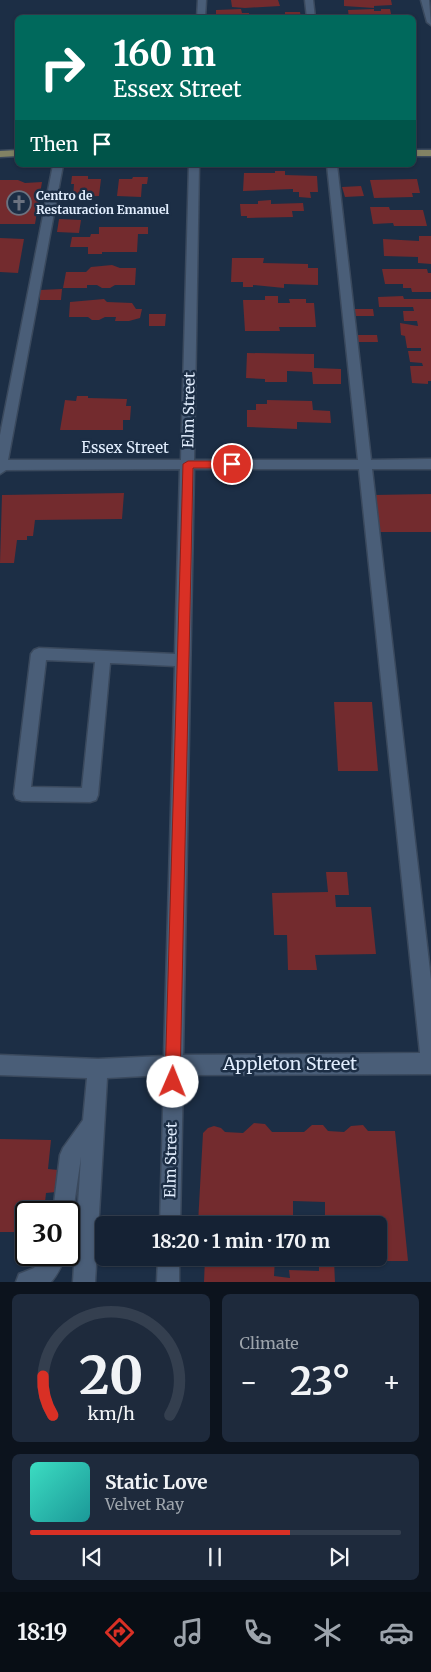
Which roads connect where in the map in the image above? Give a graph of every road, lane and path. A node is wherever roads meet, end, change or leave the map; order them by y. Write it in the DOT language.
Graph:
graph roads {
  1 [pos="202,0"];
  2 [pos="309,0"];
  3 [pos="425,0"];
  4 [pos="201,15"];
  5 [pos="312,15"];
  6 [pos="431,22"];
  7 [pos="416,153"];
  8 [pos="431,153"];
  9 [pos="0,154"];
  10 [pos="15,154"];
  11 [pos="58,167"];
  12 [pos="194,167"];
  13 [pos="332,167"];
  14 [pos="188,464"];
  15 [pos="366,464"];
  16 [pos="431,464"];
  17 [pos="0,466"];
  18 [pos="103,657"];
  19 [pos="183,660"];
  20 [pos="173,1064"];
  21 [pos="431,1064"];
  22 [pos="0,1065"];
  23 [pos="98,1069"];
  24 [pos="93,1124"];
  25 [pos="64,1201"];
  26 [pos="170,1216"];
  27 [pos="50,1266"];
  28 [pos="169,1266"];
  29 [pos="28,1282"];
  30 [pos="84,1282"];
  31 [pos="168,1282"];
  1 -- 4 [label="street"];
  2 -- 5 [label="street"];
  3 -- 6 [label="street"];
  7 -- 8 [label="main road"];
  9 -- 10 [label="main road"];
  11 -- 17 [label="street"];
  12 -- 14 [label="street, Elm Street"];
  13 -- 15 [label="street"];
  14 -- 15 [label="street, Essex Street"];
  14 -- 17 [label="street, Essex Street"];
  14 -- 19 [label="street, Elm Street"];
  15 -- 16 [label="street, Essex Street"];
  15 -- 21 [label="street"];
  18 -- 18 [label="street"];
  18 -- 19 [label="street"];
  19 -- 20 [label="street, Elm Street"];
  20 -- 21 [label="street, Appleton Street"];
  20 -- 23 [label="street, Appleton Street"];
  20 -- 26 [label="street, Elm Street"];
  22 -- 23 [label="street, Appleton Street"];
  23 -- 24 [label="street"];
  24 -- 25 [label="street"];
  24 -- 30 [label="street"];
  27 -- 29 [label="street"];
  28 -- 31 [label="street"];
}
